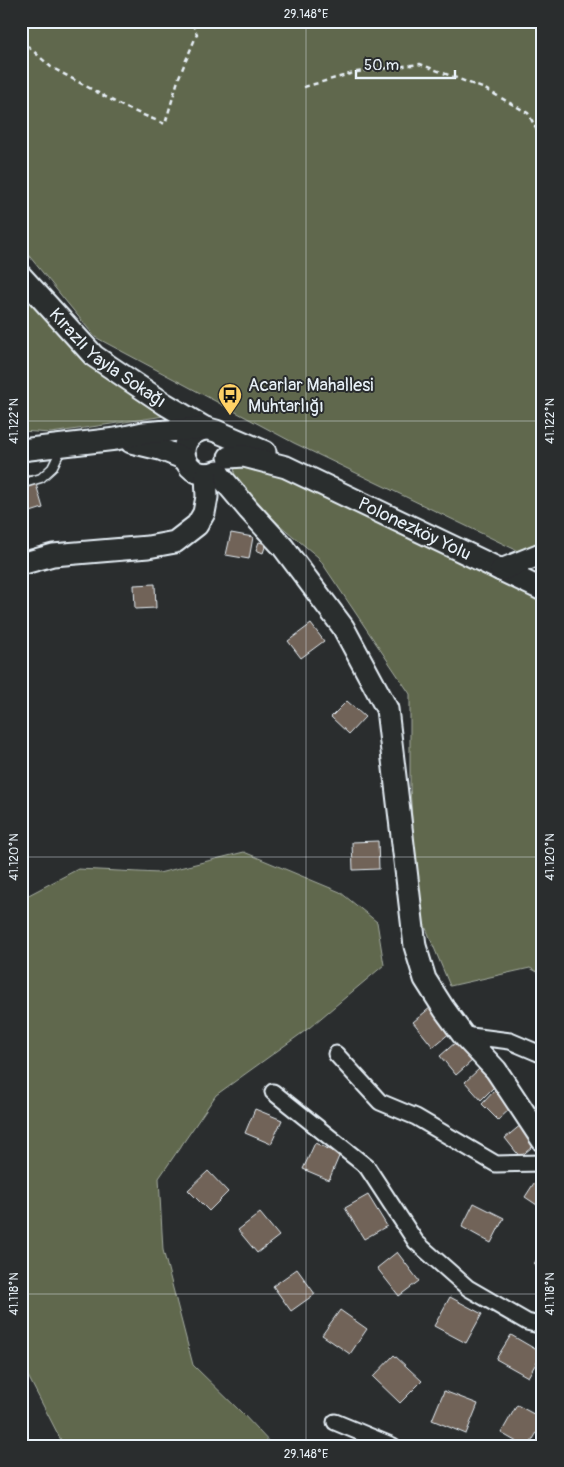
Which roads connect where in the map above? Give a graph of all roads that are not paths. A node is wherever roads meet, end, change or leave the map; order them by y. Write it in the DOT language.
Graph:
graph roads {
  1 [pos="21,276"];
  2 [pos="213,431"];
  3 [pos="116,439"];
  4 [pos="64,446"];
  5 [pos="21,450"];
  6 [pos="185,459"];
  7 [pos="286,467"];
  8 [pos="217,468"];
  9 [pos="21,484"];
  10 [pos="543,553"];
  11 [pos="21,564"];
  12 [pos="502,570"];
  13 [pos="543,590"];
  14 [pos="463,1035"];
  15 [pos="336,1054"];
  16 [pos="543,1055"];
  17 [pos="273,1092"];
  18 [pos="543,1141"];
  19 [pos="543,1163"];
  20 [pos="543,1326"];
  21 [pos="335,1422"];
  22 [pos="392,1446"];
  1 -- 2 [label="street, Kırazlı Yayla Sokağı"];
  2 -- 3 [label="street"];
  2 -- 6 [label="street"];
  2 -- 7 [label="street, Kırazlı Yayla Sokağı"];
  2 -- 8 [label="street"];
  3 -- 4 [label="street"];
  3 -- 6 [label="street"];
  4 -- 5 [label="street"];
  4 -- 9 [label="lane"];
  6 -- 8 [label="street"];
  7 -- 8 [label="street"];
  7 -- 12 [label="street, Polonezköy Yolu"];
  8 -- 11 [label="street"];
  8 -- 14 [label="street"];
  10 -- 12 [label="street"];
  12 -- 13 [label="street, Polonezköy Yolu"];
  14 -- 16 [label="street"];
  14 -- 18 [label="street"];
  15 -- 19 [label="street"];
  17 -- 20 [label="street"];
  21 -- 22 [label="street"];
}
